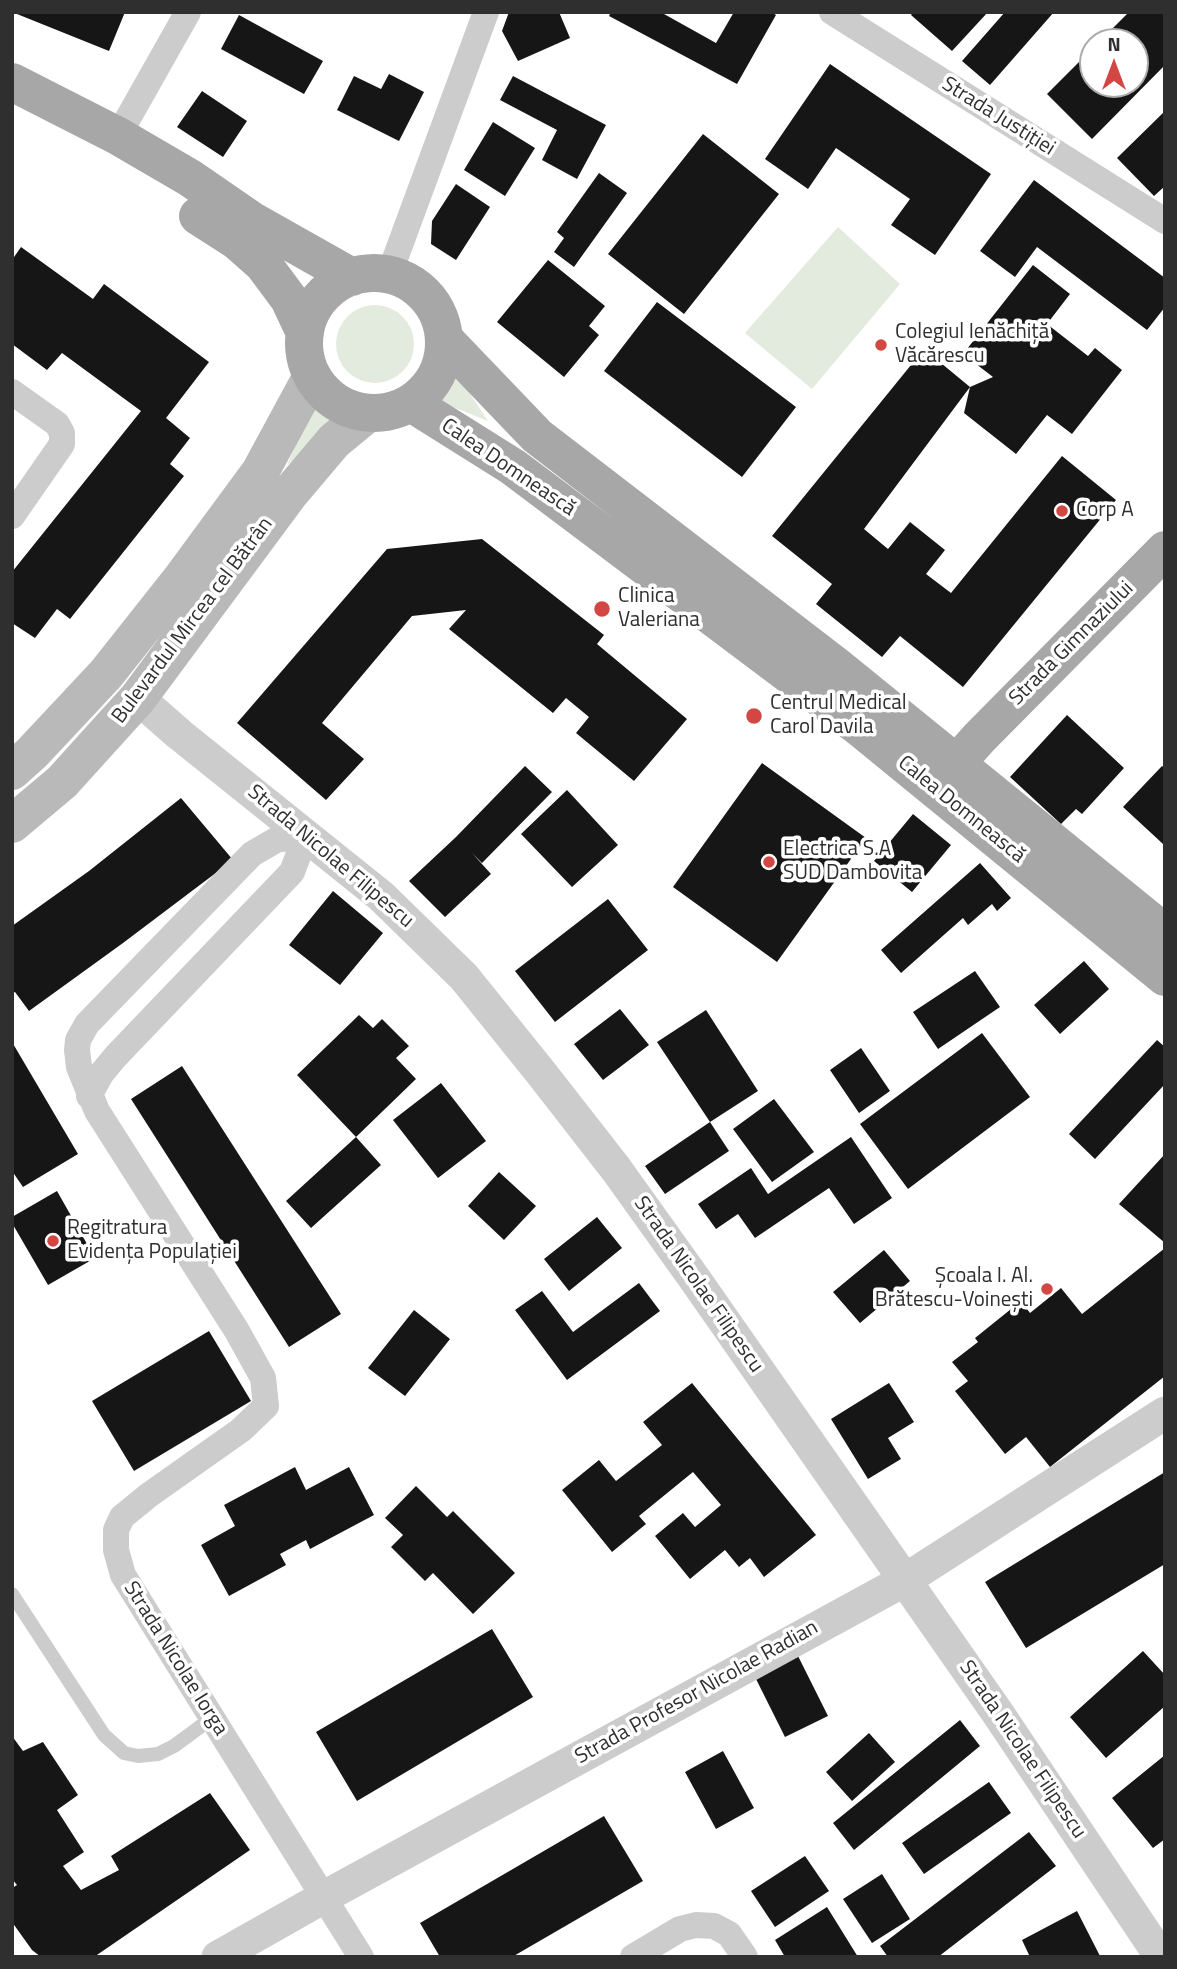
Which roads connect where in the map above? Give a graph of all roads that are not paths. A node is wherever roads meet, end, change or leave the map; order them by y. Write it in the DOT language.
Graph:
graph roads {
  1 [pos="188,12"];
  2 [pos="486,12"];
  3 [pos="832,12"];
  4 [pos="12,82"];
  5 [pos="12,112"];
  6 [pos="118,136"];
  7 [pos="1165,221"];
  8 [pos="371,276"];
  9 [pos="305,334"];
  10 [pos="445,340"];
  11 [pos="312,376"];
  12 [pos="12,391"];
  13 [pos="411,403"];
  14 [pos="368,413"];
  15 [pos="12,516"];
  16 [pos="1165,550"];
  17 [pos="138,698"];
  18 [pos="956,763"];
  19 [pos="12,771"];
  20 [pos="12,824"];
  21 [pos="306,835"];
  22 [pos="1165,933"];
  23 [pos="1165,977"];
  24 [pos="89,1096"];
  25 [pos="1165,1413"];
  26 [pos="905,1580"];
  27 [pos="12,1594"];
  28 [pos="212,1718"];
  29 [pos="324,1896"];
  30 [pos="218,1957"];
  31 [pos="361,1957"];
  32 [pos="633,1957"];
  33 [pos="745,1957"];
  34 [pos="1161,1957"];
  1 -- 6 [label="street"];
  2 -- 8 [label="street"];
  3 -- 7 [label="street, Strada Justiției"];
  4 -- 6 [label="main road"];
  5 -- 9 [label="main road"];
  6 -- 8 [label="main road"];
  8 -- 9 [label="main road"];
  8 -- 10 [label="main road"];
  9 -- 11 [label="main road"];
  10 -- 13 [label="main road"];
  10 -- 18 [label="main road, Calea Domnească"];
  11 -- 14 [label="main road"];
  11 -- 19 [label="main road, Bulevardul Mircea cel Bătrân"];
  12 -- 15 [label="street"];
  13 -- 14 [label="main road"];
  13 -- 18 [label="main road, Calea Domnească"];
  14 -- 17 [label="main road, Bulevardul Mircea cel Bătrân"];
  16 -- 18 [label="main road, Strada Gimnaziului"];
  17 -- 20 [label="main road, Bulevardul Mircea cel Bătrân"];
  17 -- 21 [label="street, Strada Nicolae Filipescu"];
  18 -- 22 [label="main road"];
  18 -- 23 [label="main road, Calea Domnească"];
  21 -- 24 [label="street"];
  21 -- 24 [label="street"];
  21 -- 26 [label="street, Strada Nicolae Filipescu"];
  24 -- 28 [label="street, Strada Nicolae Iorga"];
  25 -- 26 [label="street, Strada Profesor Nicolae Radian"];
  26 -- 29 [label="street, Strada Profesor Nicolae Radian"];
  26 -- 34 [label="street, Strada Nicolae Filipescu"];
  27 -- 28 [label="lane"];
  28 -- 29 [label="street, Strada Nicolae Iorga"];
  29 -- 30 [label="street, Strada Profesor Nicolae Radian"];
  29 -- 31 [label="street, Strada Nicolae Iorga"];
  32 -- 33 [label="street"];
}
